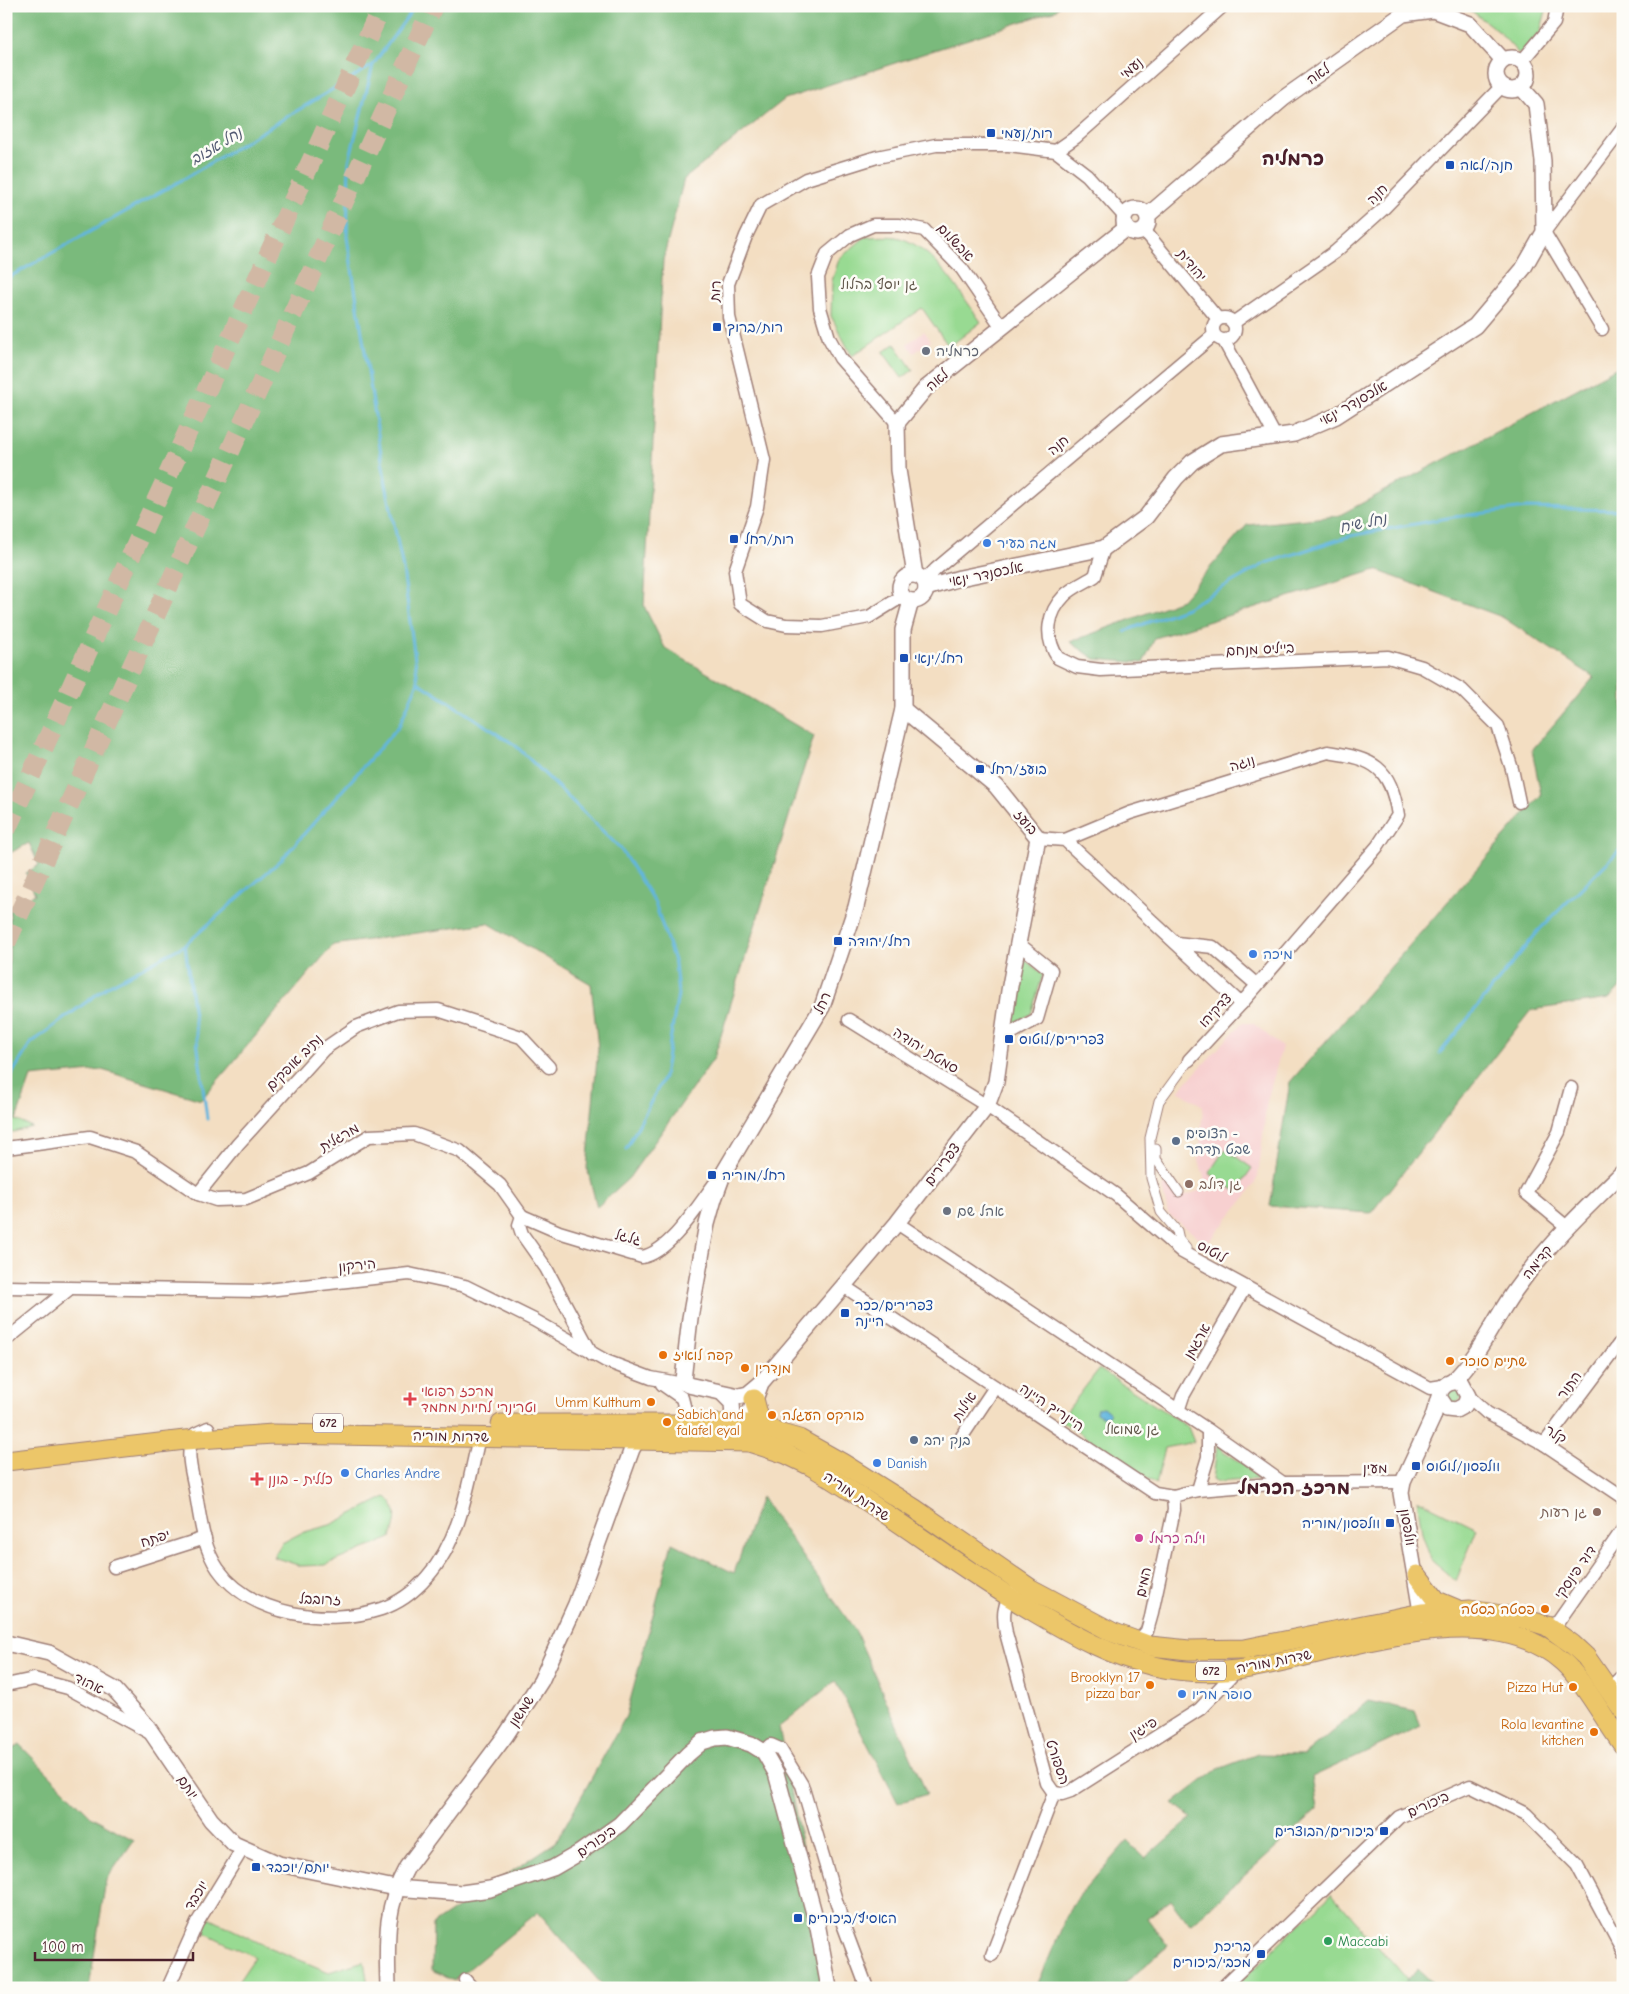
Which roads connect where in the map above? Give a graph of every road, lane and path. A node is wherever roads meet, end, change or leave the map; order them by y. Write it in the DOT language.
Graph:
graph roads {
  1 [pos="1223,6"];
  2 [pos="1557,6"];
  3 [pos="1503,60"];
  4 [pos="1522,61"];
  5 [pos="1502,86"];
  6 [pos="1521,87"];
  7 [pos="1623,128"];
  8 [pos="1056,150"];
  9 [pos="1125,222"];
  10 [pos="1145,223"];
  11 [pos="1544,232"];
  12 [pos="1218,319"];
  13 [pos="1233,323"];
  14 [pos="1001,326"];
  15 [pos="1602,329"];
  16 [pos="1219,338"];
  17 [pos="897,423"];
  18 [pos="1276,438"];
  19 [pos="1104,548"];
  20 [pos="922,581"];
  21 [pos="907,598"];
  22 [pos="903,709"];
  23 [pos="1519,802"];
  24 [pos="1398,815"];
  25 [pos="1038,838"];
  26 [pos="1065,840"];
  27 [pos="1176,943"];
  28 [pos="1019,944"];
  29 [pos="1258,985"];
  30 [pos="1241,1004"];
  31 [pos="849,1020"];
  32 [pos="1002,1038"];
  33 [pos="1189,1060"];
  34 [pos="549,1066"];
  35 [pos="1572,1088"];
  36 [pos="1164,1094"];
  37 [pos="987,1106"];
  38 [pos="6,1148"];
  39 [pos="724,1172"];
  40 [pos="1623,1172"];
  41 [pos="1168,1176"];
  42 [pos="1157,1184"];
  43 [pos="1179,1192"];
  44 [pos="198,1194"];
  45 [pos="522,1216"];
  46 [pos="897,1223"];
  47 [pos="1567,1227"];
  48 [pos="1182,1252"];
  49 [pos="6,1287"];
  50 [pos="845,1287"];
  51 [pos="1245,1287"];
  52 [pos="68,1290"];
  53 [pos="6,1340"];
  54 [pos="1619,1344"];
  55 [pos="592,1354"];
  56 [pos="651,1378"];
  57 [pos="688,1385"];
  58 [pos="995,1388"];
  59 [pos="758,1391"];
  60 [pos="722,1393"];
  61 [pos="1454,1395"];
  62 [pos="1178,1410"];
  63 [pos="652,1424"];
  64 [pos="689,1424"];
  65 [pos="208,1428"];
  66 [pos="739,1430"];
  67 [pos="772,1430"];
  68 [pos="1208,1430"];
  69 [pos="479,1436"];
  70 [pos="637,1438"];
  71 [pos="959,1441"];
  72 [pos="1544,1444"];
  73 [pos="185,1445"];
  74 [pos="6,1449"];
  75 [pos="6,1461"];
  76 [pos="1403,1482"];
  77 [pos="1283,1483"];
  78 [pos="1606,1485"];
  79 [pos="1623,1489"];
  80 [pos="1198,1490"];
  81 [pos="1173,1496"];
  82 [pos="1623,1498"];
  83 [pos="1623,1529"];
  84 [pos="205,1538"];
  85 [pos="114,1567"];
  86 [pos="1417,1575"];
  87 [pos="1031,1589"];
  88 [pos="1009,1597"];
  89 [pos="1460,1610"];
  90 [pos="1422,1613"];
  91 [pos="1547,1626"];
  92 [pos="1425,1632"];
  93 [pos="1138,1642"];
  94 [pos="6,1643"];
  95 [pos="1237,1670"];
  96 [pos="1623,1675"];
  97 [pos="6,1685"];
  98 [pos="1610,1692"];
  99 [pos="1623,1710"];
  100 [pos="153,1734"];
  101 [pos="1623,1745"];
  102 [pos="764,1752"];
  103 [pos="1054,1793"];
  104 [pos="243,1848"];
  105 [pos="407,1867"];
  106 [pos="370,1883"];
  107 [pos="395,1888"];
  108 [pos="415,1891"];
  109 [pos="390,1907"];
  110 [pos="386,1933"];
  111 [pos="1623,1951"];
  112 [pos="992,1955"];
  113 [pos="168,1988"];
  114 [pos="388,1988"];
  115 [pos="829,1988"];
  116 [pos="867,1988"];
  117 [pos="1222,1988"];
  1 -- 8 [label="street, נעמי"];
  2 -- 4 [label="street"];
  3 -- 4 [label="street"];
  3 -- 5 [label="street"];
  3 -- 10 [label="street, לאה"];
  4 -- 6 [label="street"];
  5 -- 6 [label="street"];
  5 -- 13 [label="street, חנה"];
  6 -- 11 [label="street"];
  7 -- 11 [label="street, אלכסנדר ינאי"];
  8 -- 9 [label="street"];
  8 -- 21 [label="street, רות"];
  9 -- 10 [label="street"];
  9 -- 10 [label="street"];
  9 -- 14 [label="street, לאה"];
  10 -- 12 [label="street, יהודית"];
  11 -- 15 [label="street"];
  11 -- 18 [label="street, אלכסנדר ינאי"];
  12 -- 13 [label="street"];
  12 -- 16 [label="street"];
  13 -- 16 [label="street"];
  14 -- 17 [label="street, לאה"];
  14 -- 17 [label="street, אבשלום"];
  16 -- 18 [label="street"];
  16 -- 20 [label="street, חנה"];
  17 -- 20 [label="street"];
  18 -- 19 [label="street, אלכסנדר ינאי"];
  19 -- 20 [label="street, אלכסנדר ינאי"];
  19 -- 23 [label="street, בייליס מנחם"];
  20 -- 21 [label="street"];
  20 -- 21 [label="street, רחל"];
  21 -- 22 [label="street, רחל"];
  22 -- 25 [label="street, בועז"];
  22 -- 39 [label="street, רחל"];
  24 -- 26 [label="street, נוגה"];
  24 -- 29 [label="street, צדקיהו"];
  25 -- 26 [label="street, בועז"];
  25 -- 28 [label="street, צפרירים"];
  26 -- 27 [label="street"];
  27 -- 29 [label="street"];
  27 -- 30 [label="street"];
  28 -- 32 [label="street, צפרירים"];
  28 -- 32 [label="street"];
  29 -- 30 [label="street, צדקיהו"];
  30 -- 33 [label="street, צדקיהו"];
  31 -- 37 [label="street, סמטת יהודה"];
  32 -- 37 [label="street, צפרירים"];
  33 -- 36 [label="street, צדקיהו"];
  34 -- 44 [label="street, נתיב אופקים"];
  35 -- 47 [label="street"];
  36 -- 41 [label="street"];
  36 -- 48 [label="street, צדקיהו"];
  37 -- 46 [label="street, צפרירים"];
  37 -- 48 [label="street, לוטוס"];
  38 -- 44 [label="street, מרגלית"];
  39 -- 45 [label="street, גלגל"];
  39 -- 57 [label="street, רחל"];
  40 -- 47 [label="street, קדימה"];
  41 -- 42 [label="street"];
  41 -- 43 [label="street"];
  44 -- 45 [label="street, מרגלית"];
  45 -- 55 [label="street, מרגלית"];
  46 -- 50 [label="street, צפרירים"];
  46 -- 62 [label="street"];
  47 -- 61 [label="street, קדימה"];
  48 -- 51 [label="street, לוטוס"];
  49 -- 52 [label="street, הירקון"];
  50 -- 58 [label="street, היינריך היינה"];
  50 -- 59 [label="street, צפרירים"];
  51 -- 61 [label="street, לוטוס"];
  51 -- 62 [label="street, ארגמן"];
  52 -- 53 [label="street"];
  52 -- 55 [label="street, הירקון"];
  54 -- 72 [label="street, התור"];
  55 -- 56 [label="street, הירקון"];
  56 -- 57 [label="street, הירקון"];
  56 -- 64 [label="street"];
  57 -- 60 [label="street"];
  58 -- 71 [label="street, אילות"];
  58 -- 81 [label="street, היינריך היינה"];
  59 -- 60 [label="street"];
  59 -- 66 [label="street, צפרירים"];
  59 -- 67 [label="main road"];
  60 -- 66 [label="street"];
  61 -- 72 [label="street, קלר"];
  61 -- 76 [label="street, וולפסון"];
  62 -- 68 [label="street"];
  63 -- 64 [label="main road, שדרות מוריה / 672"];
  63 -- 65 [label="main road, שדרות מוריה / 672"];
  63 -- 70 [label="street, שמשון"];
  64 -- 66 [label="main road, שדרות מוריה / 672"];
  65 -- 73 [label="street"];
  65 -- 74 [label="main road, שדרות מוריה / 672"];
  66 -- 67 [label="main road, שדרות מוריה / 672"];
  66 -- 70 [label="main road, שדרות מוריה / 672"];
  66 -- 88 [label="main road, שדרות מוריה / 672"];
  67 -- 87 [label="main road, שדרות מוריה / 672"];
  68 -- 77 [label="street"];
  68 -- 80 [label="street"];
  69 -- 70 [label="main road, שדרות מוריה / 672"];
  69 -- 73 [label="main road, שדרות מוריה / 672"];
  69 -- 84 [label="street, זרובבל"];
  70 -- 105 [label="street, שמשון"];
  72 -- 78 [label="street, קלר"];
  73 -- 75 [label="main road, שדרות מוריה / 672"];
  73 -- 84 [label="street, זרובבל"];
  76 -- 77 [label="street, מעין"];
  76 -- 86 [label="street, וולפסון"];
  77 -- 80 [label="street, מעין"];
  78 -- 79 [label="street, קלר"];
  78 -- 82 [label="street, קלר"];
  80 -- 81 [label="street, היינריך היינה"];
  81 -- 93 [label="street, המים"];
  83 -- 91 [label="street, דוד פינסקי"];
  84 -- 85 [label="street, יפתח"];
  86 -- 89 [label="main road"];
  86 -- 90 [label="street, וולפסון"];
  87 -- 88 [label="street"];
  87 -- 93 [label="main road, שדרות מוריה / 672"];
  88 -- 95 [label="main road, שדרות מוריה / 672"];
  88 -- 103 [label="street, הספורט"];
  89 -- 90 [label="main road, שדרות מוריה / 672"];
  89 -- 91 [label="main road, שדרות מוריה / 672"];
  90 -- 92 [label="street, וולפסון"];
  90 -- 93 [label="main road, שדרות מוריה / 672"];
  91 -- 98 [label="main road, שדרות מוריה / 672"];
  92 -- 95 [label="main road, שדרות מוריה / 672"];
  92 -- 101 [label="main road, שדרות מוריה / 672"];
  94 -- 100 [label="street, יותם"];
  95 -- 103 [label="street, פייגין"];
  96 -- 98 [label="street"];
  97 -- 100 [label="street, אהוד"];
  98 -- 99 [label="main road, שדרות מוריה / 672"];
  100 -- 104 [label="street, יותם"];
  102 -- 108 [label="street, ביכורים"];
  102 -- 115 [label="street"];
  102 -- 116 [label="street, ביכורים"];
  103 -- 112 [label="street, הספורט"];
  104 -- 106 [label="street, יותם"];
  104 -- 113 [label="street, יוכבד"];
  105 -- 106 [label="street"];
  105 -- 107 [label="street, שמשון"];
  105 -- 108 [label="street"];
  106 -- 107 [label="street, יותם"];
  106 -- 109 [label="street"];
  107 -- 108 [label="street, ביכורים"];
  107 -- 109 [label="street, שמשון"];
  108 -- 110 [label="street"];
  109 -- 110 [label="street, שמשון"];
  110 -- 114 [label="street, שמשון"];
  111 -- 117 [label="street, ביכורים"];
}
